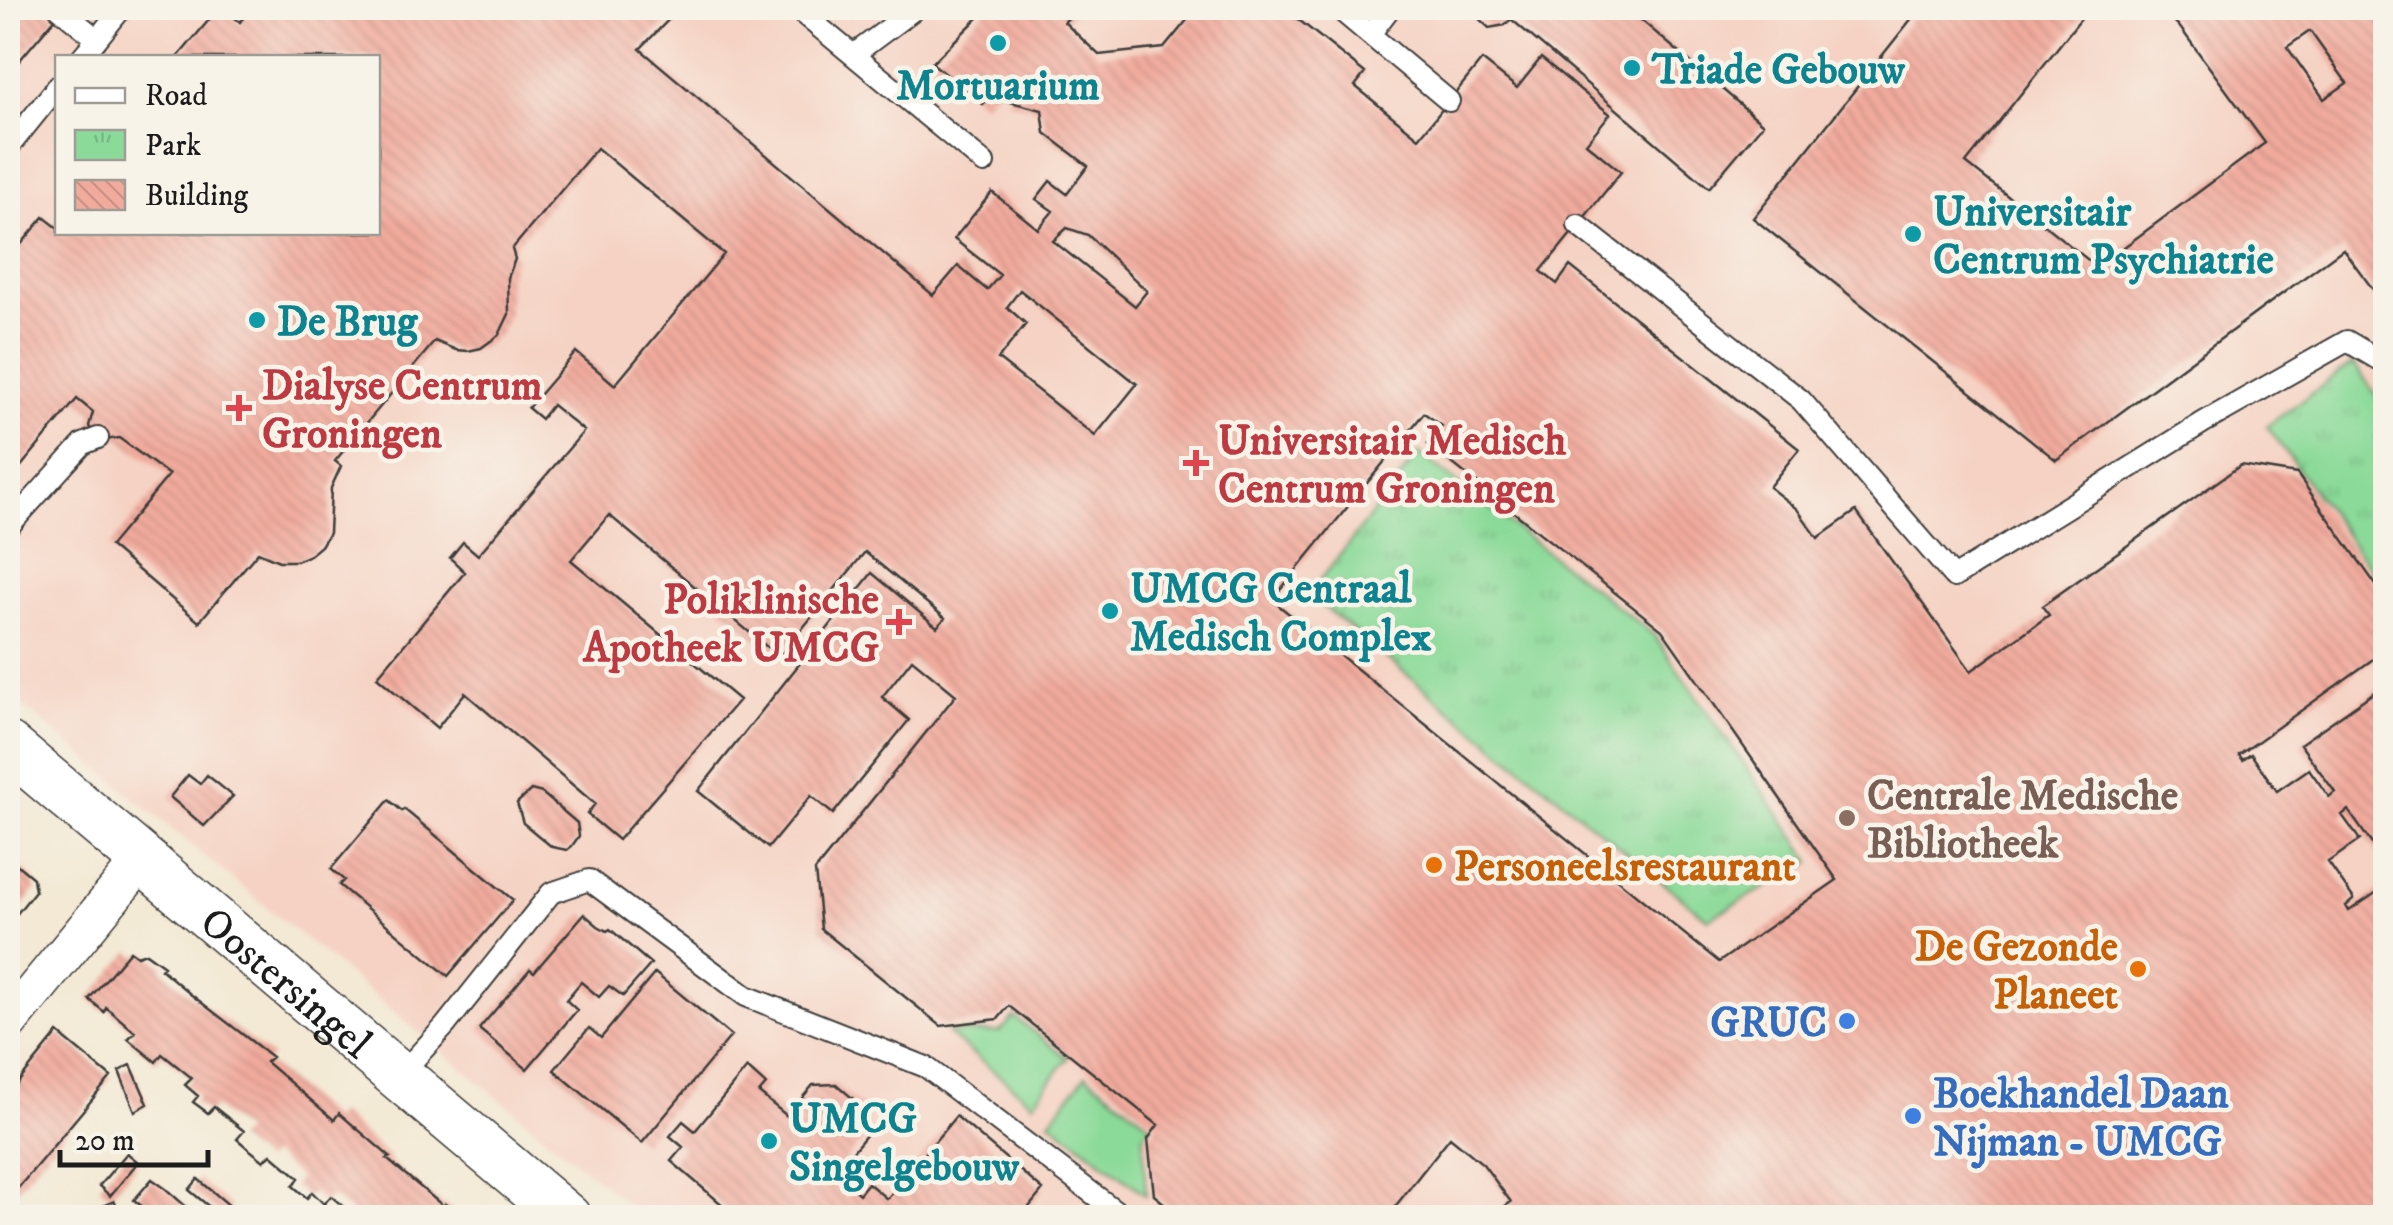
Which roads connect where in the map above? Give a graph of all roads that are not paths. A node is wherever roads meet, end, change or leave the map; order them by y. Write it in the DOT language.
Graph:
graph roads {
  1 [pos="59,8"];
  2 [pos="122,8"];
  3 [pos="796,8"];
  4 [pos="916,8"];
  5 [pos="1338,8"];
  6 [pos="1390,8"];
  7 [pos="1371,33"];
  8 [pos="96,38"];
  9 [pos="83,55"];
  10 [pos="853,55"];
  11 [pos="55,90"];
  12 [pos="1449,102"];
  13 [pos="8,148"];
  14 [pos="984,164"];
  15 [pos="1578,225"];
  16 [pos="2386,364"];
  17 [pos="98,438"];
  18 [pos="8,526"];
  19 [pos="8,746"];
  20 [pos="142,860"];
  21 [pos="8,1023"];
  22 [pos="400,1076"];
  23 [pos="567,1218"];
  24 [pos="1125,1218"];
  1 -- 8 [label="lane"];
  2 -- 8 [label="lane"];
  3 -- 10 [label="lane"];
  4 -- 10 [label="lane"];
  5 -- 7 [label="lane"];
  6 -- 7 [label="lane"];
  7 -- 12 [label="lane"];
  8 -- 9 [label="lane"];
  10 -- 14 [label="lane"];
  11 -- 13 [label="lane"];
  15 -- 16 [label="lane"];
  17 -- 18 [label="lane"];
  19 -- 20 [label="street, Oostersingel"];
  20 -- 21 [label="street"];
  20 -- 22 [label="street, Oostersingel"];
  22 -- 23 [label="street, Oostersingel"];
  22 -- 24 [label="lane"];
}
